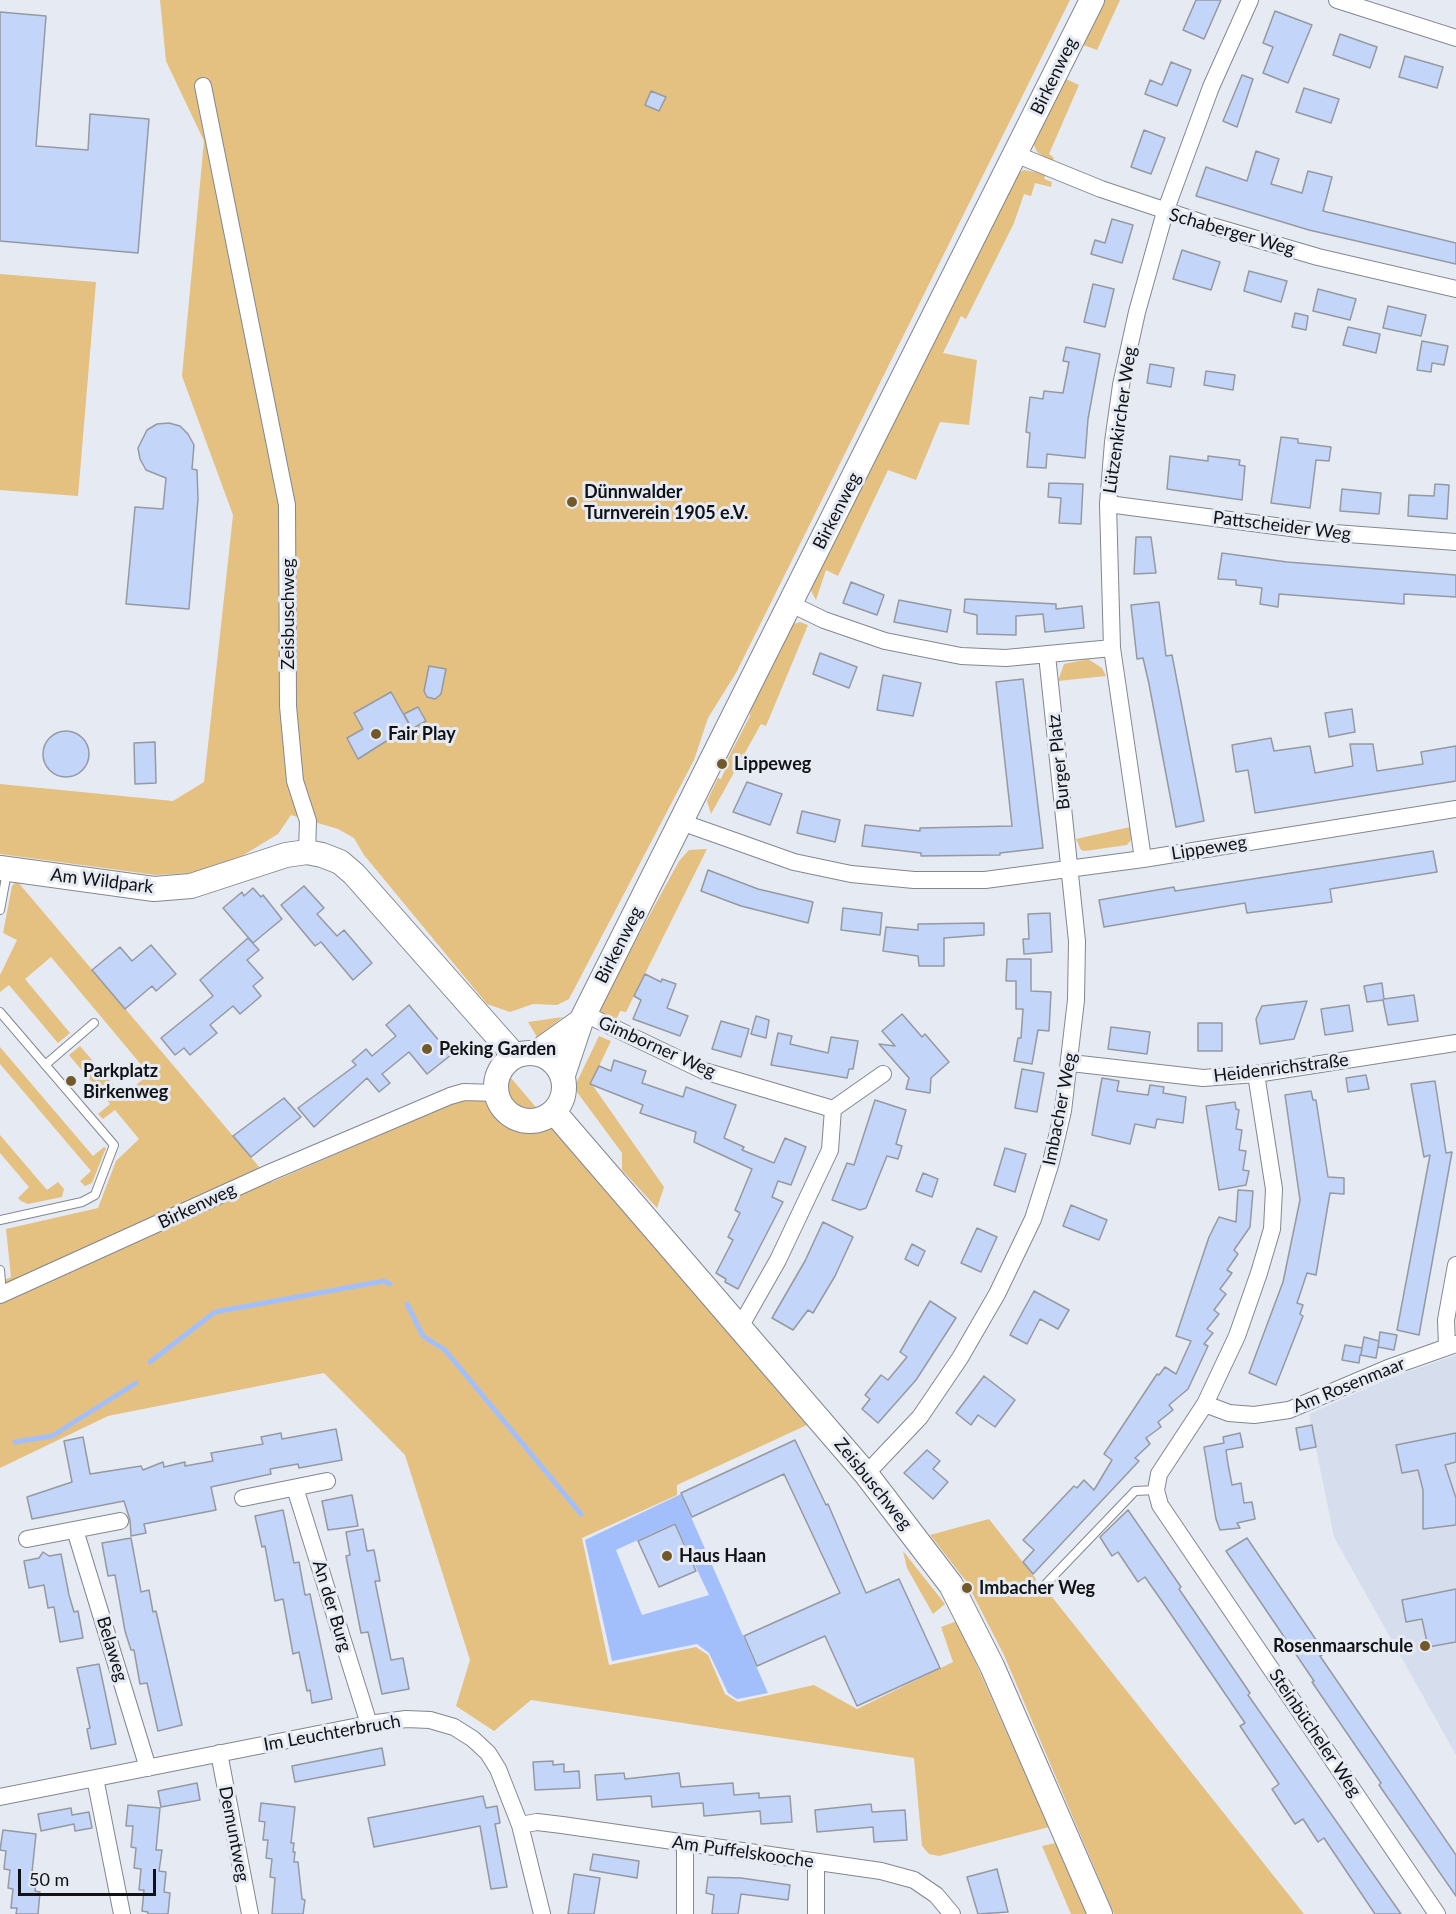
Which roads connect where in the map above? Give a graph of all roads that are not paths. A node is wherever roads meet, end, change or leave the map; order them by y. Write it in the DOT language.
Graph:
graph roads {
  1 [pos="1092,0"];
  2 [pos="1250,0"];
  3 [pos="1337,0"];
  4 [pos="1456,38"];
  5 [pos="203,86"];
  6 [pos="1015,154"];
  7 [pos="1165,212"];
  8 [pos="1456,289"];
  9 [pos="1108,504"];
  10 [pos="1456,542"];
  11 [pos="791,604"];
  12 [pos="1112,648"];
  13 [pos="1047,655"];
  14 [pos="1456,809"];
  15 [pos="681,822"];
  16 [pos="307,852"];
  17 [pos="1143,859"];
  18 [pos="4,868"];
  19 [pos="1071,869"];
  20 [pos="0,910"];
  21 [pos="0,1012"];
  22 [pos="583,1017"];
  23 [pos="94,1023"];
  24 [pos="1456,1043"];
  25 [pos="525,1055"];
  26 [pos="1071,1063"];
  27 [pos="45,1065"];
  28 [pos="883,1074"];
  29 [pos="1256,1074"];
  30 [pos="563,1076"];
  31 [pos="496,1093"];
  32 [pos="833,1109"];
  33 [pos="554,1112"];
  34 [pos="0,1220"];
  35 [pos="1456,1265"];
  36 [pos="0,1270"];
  37 [pos="1,1294"];
  38 [pos="740,1327"];
  39 [pos="1451,1345"];
  40 [pos="1205,1404"];
  41 [pos="866,1474"];
  42 [pos="327,1481"];
  43 [pos="295,1488"];
  44 [pos="1156,1490"];
  45 [pos="243,1498"];
  46 [pos="120,1521"];
  47 [pos="75,1530"];
  48 [pos="27,1539"];
  49 [pos="1041,1589"];
  50 [pos="369,1724"];
  51 [pos="219,1754"];
  52 [pos="148,1768"];
  53 [pos="95,1778"];
  54 [pos="0,1797"];
  55 [pos="520,1825"];
  56 [pos="685,1843"];
  57 [pos="816,1863"];
  58 [pos="122,1914"];
  59 [pos="250,1914"];
  60 [pos="542,1914"];
  61 [pos="685,1914"];
  62 [pos="816,1914"];
  63 [pos="952,1914"];
  64 [pos="1100,1914"];
  65 [pos="1437,1914"];
  1 -- 6 [label="street, Birkenweg"];
  2 -- 7 [label="street, Lützenkircher Weg"];
  3 -- 4 [label="street"];
  5 -- 16 [label="street, Zeisbuschweg"];
  6 -- 7 [label="street, Schaberger Weg"];
  6 -- 11 [label="street, Birkenweg"];
  7 -- 8 [label="street, Schaberger Weg"];
  7 -- 9 [label="street, Lützenkircher Weg"];
  9 -- 10 [label="street, Pattscheider Weg"];
  9 -- 12 [label="street, Lützenkircher Weg"];
  11 -- 13 [label="street"];
  11 -- 15 [label="street, Birkenweg"];
  12 -- 13 [label="street"];
  12 -- 17 [label="street, Lützenkircher Weg"];
  13 -- 19 [label="street, Burger Platz"];
  14 -- 17 [label="street, Lippeweg"];
  15 -- 19 [label="street, Lippeweg"];
  15 -- 22 [label="street, Birkenweg"];
  16 -- 18 [label="street, Am Wildpark"];
  16 -- 25 [label="street"];
  17 -- 19 [label="street, Lippeweg"];
  18 -- 20 [label="lane"];
  19 -- 26 [label="street, Imbacher Weg"];
  21 -- 27 [label="lane"];
  22 -- 25 [label="street, Birkenweg"];
  22 -- 30 [label="street, Birkenweg"];
  22 -- 32 [label="street, Gimborner Weg"];
  23 -- 27 [label="lane"];
  24 -- 29 [label="street, Heidenrichstraße"];
  25 -- 30 [label="street"];
  25 -- 31 [label="street"];
  26 -- 29 [label="street, Heidenrichstraße"];
  26 -- 41 [label="street, Imbacher Weg"];
  27 -- 34 [label="lane"];
  28 -- 32 [label="street"];
  29 -- 40 [label="street"];
  30 -- 33 [label="street"];
  31 -- 33 [label="street"];
  31 -- 37 [label="street, Birkenweg"];
  32 -- 38 [label="street"];
  33 -- 38 [label="street, Zeisbuschweg"];
  35 -- 39 [label="street"];
  36 -- 37 [label="lane"];
  38 -- 41 [label="street, Zeisbuschweg"];
  39 -- 40 [label="street, Am Rosenmaar"];
  40 -- 44 [label="street"];
  41 -- 64 [label="street, Zeisbuschweg"];
  42 -- 43 [label="street"];
  43 -- 45 [label="street"];
  43 -- 50 [label="street, An der Burg"];
  44 -- 49 [label="lane"];
  44 -- 65 [label="street, Steinbücheler Weg"];
  46 -- 47 [label="street"];
  47 -- 48 [label="street"];
  47 -- 52 [label="street, Belaweg"];
  50 -- 51 [label="street, Im Leuchterbruch"];
  50 -- 55 [label="street, Im Leuchterbruch"];
  51 -- 52 [label="street, Im Leuchterbruch"];
  51 -- 59 [label="street, Demuntweg"];
  52 -- 53 [label="street, Im Leuchterbruch"];
  53 -- 54 [label="street, Im Leuchterbruch"];
  53 -- 58 [label="street"];
  55 -- 56 [label="street, Am Puffelskooche"];
  55 -- 60 [label="street, Im Leuchterbruch"];
  56 -- 57 [label="street, Am Puffelskooche"];
  56 -- 61 [label="street"];
  57 -- 62 [label="street"];
  57 -- 63 [label="street, Am Puffelskooche"];
}
